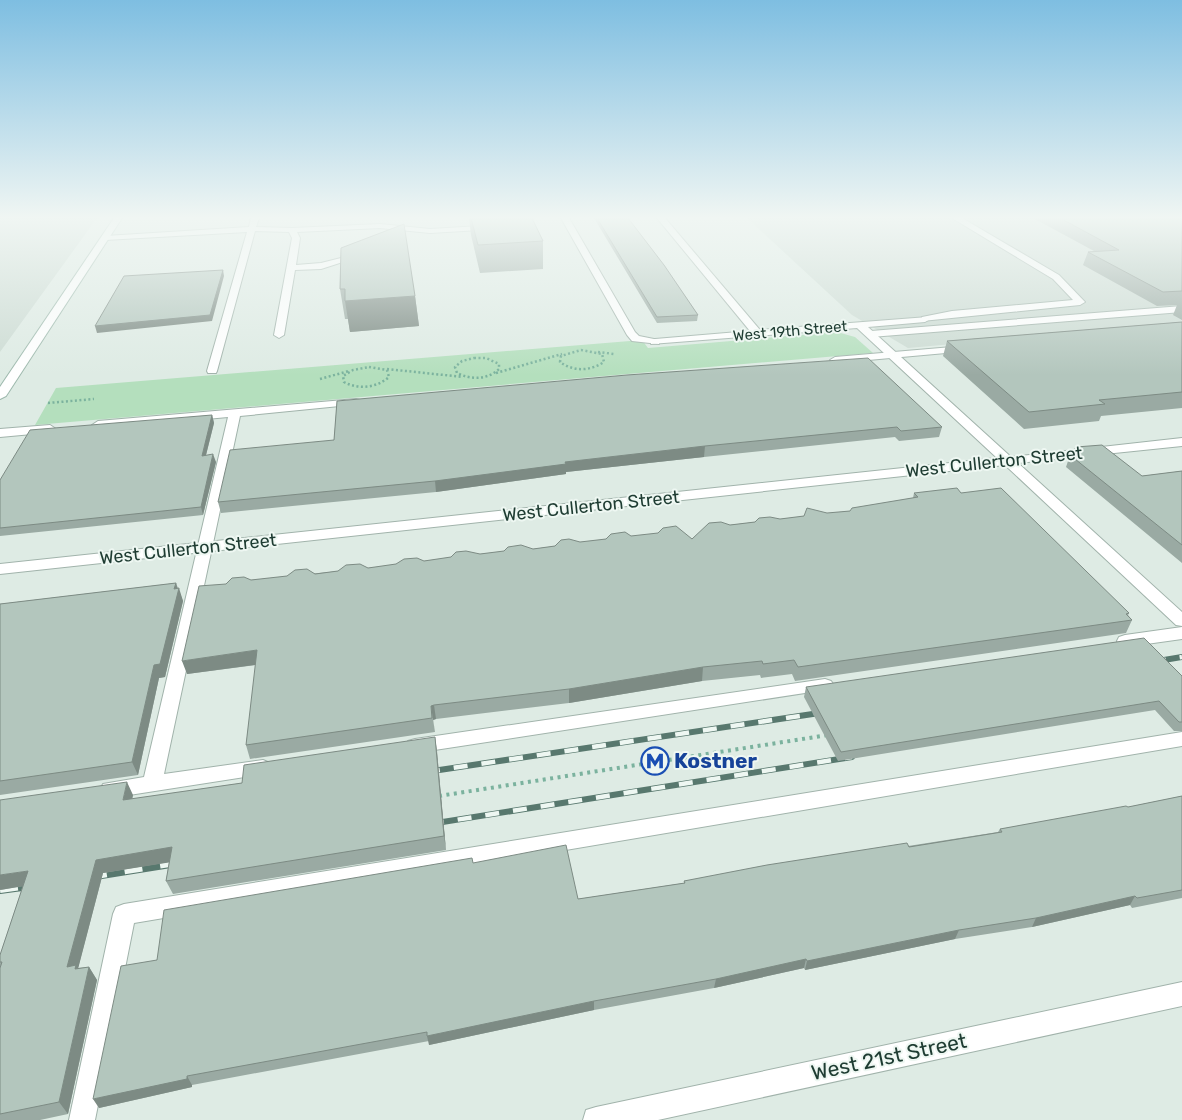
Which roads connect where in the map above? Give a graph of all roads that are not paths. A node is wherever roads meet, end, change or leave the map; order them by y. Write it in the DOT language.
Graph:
graph roads {
  1 [pos="84,270"];
  2 [pos="240,270"];
  3 [pos="291,270"];
  4 [pos="595,270"];
  5 [pos="705,270"];
  6 [pos="1045,270"];
  7 [pos="1182,309"];
  8 [pos="860,325"];
  9 [pos="758,334"];
  10 [pos="871,334"];
  11 [pos="279,335"];
  12 [pos="974,348"];
  13 [pos="894,355"];
  14 [pos="818,362"];
  15 [pos="212,371"];
  16 [pos="0,396"];
  17 [pos="364,402"];
  18 [pos="235,413"];
  19 [pos="81,426"];
  20 [pos="62,428"];
  21 [pos="0,433"];
  22 [pos="1182,442"];
  23 [pos="1008,461"];
  24 [pos="205,547"];
  25 [pos="0,569"];
  26 [pos="1182,621"];
  27 [pos="1182,633"];
  28 [pos="1111,643"];
  29 [pos="844,682"];
  30 [pos="1182,738"];
  31 [pos="399,748"];
  32 [pos="281,765"];
  33 [pos="152,784"];
  34 [pos="95,792"];
  35 [pos="1182,994"];
  36 [pos="82,1120"];
  37 [pos="596,1120"];
  1 -- 16 [label="street"];
  2 -- 15 [label="street"];
  3 -- 11 [label="street"];
  4 -- 9 [label="street, West 19th Street"];
  5 -- 9 [label="street"];
  6 -- 8 [label="street, West 19th Street"];
  7 -- 10 [label="street"];
  8 -- 9 [label="street, West 19th Street"];
  8 -- 10 [label="street"];
  10 -- 13 [label="street"];
  12 -- 13 [label="street"];
  13 -- 14 [label="street"];
  13 -- 23 [label="street"];
  17 -- 18 [label="street"];
  18 -- 19 [label="street"];
  18 -- 24 [label="street"];
  20 -- 21 [label="street"];
  22 -- 23 [label="street, West Cullerton Street"];
  23 -- 24 [label="street, West Cullerton Street"];
  23 -- 26 [label="street"];
  24 -- 25 [label="street, West Cullerton Street"];
  24 -- 33 [label="street"];
  27 -- 28 [label="street"];
  29 -- 31 [label="street"];
  30 -- 36 [label="street"];
  32 -- 33 [label="street"];
  33 -- 34 [label="street"];
  35 -- 37 [label="street, West 21st Street"];
}
